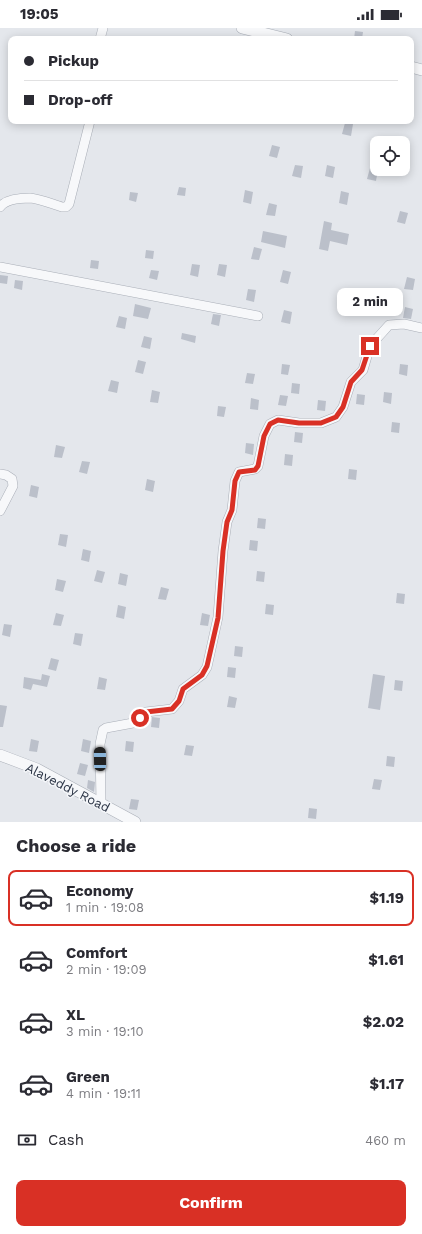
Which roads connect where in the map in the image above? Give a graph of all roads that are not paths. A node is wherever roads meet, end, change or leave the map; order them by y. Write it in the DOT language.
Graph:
graph roads {
  1 [pos="242,28"];
  2 [pos="275,36"];
  3 [pos="89,124"];
  4 [pos="0,207"];
  5 [pos="0,267"];
  6 [pos="258,316"];
  7 [pos="422,328"];
  8 [pos="0,474"];
  9 [pos="0,511"];
  10 [pos="0,755"];
  11 [pos="101,804"];
  12 [pos="135,822"];
  1 -- 2 [label="street"];
  3 -- 4 [label="street"];
  5 -- 6 [label="street"];
  7 -- 11 [label="street"];
  8 -- 9 [label="street"];
  10 -- 11 [label="street, Alaveddy Road"];
  11 -- 12 [label="street, Alaveddy Road"];
}
